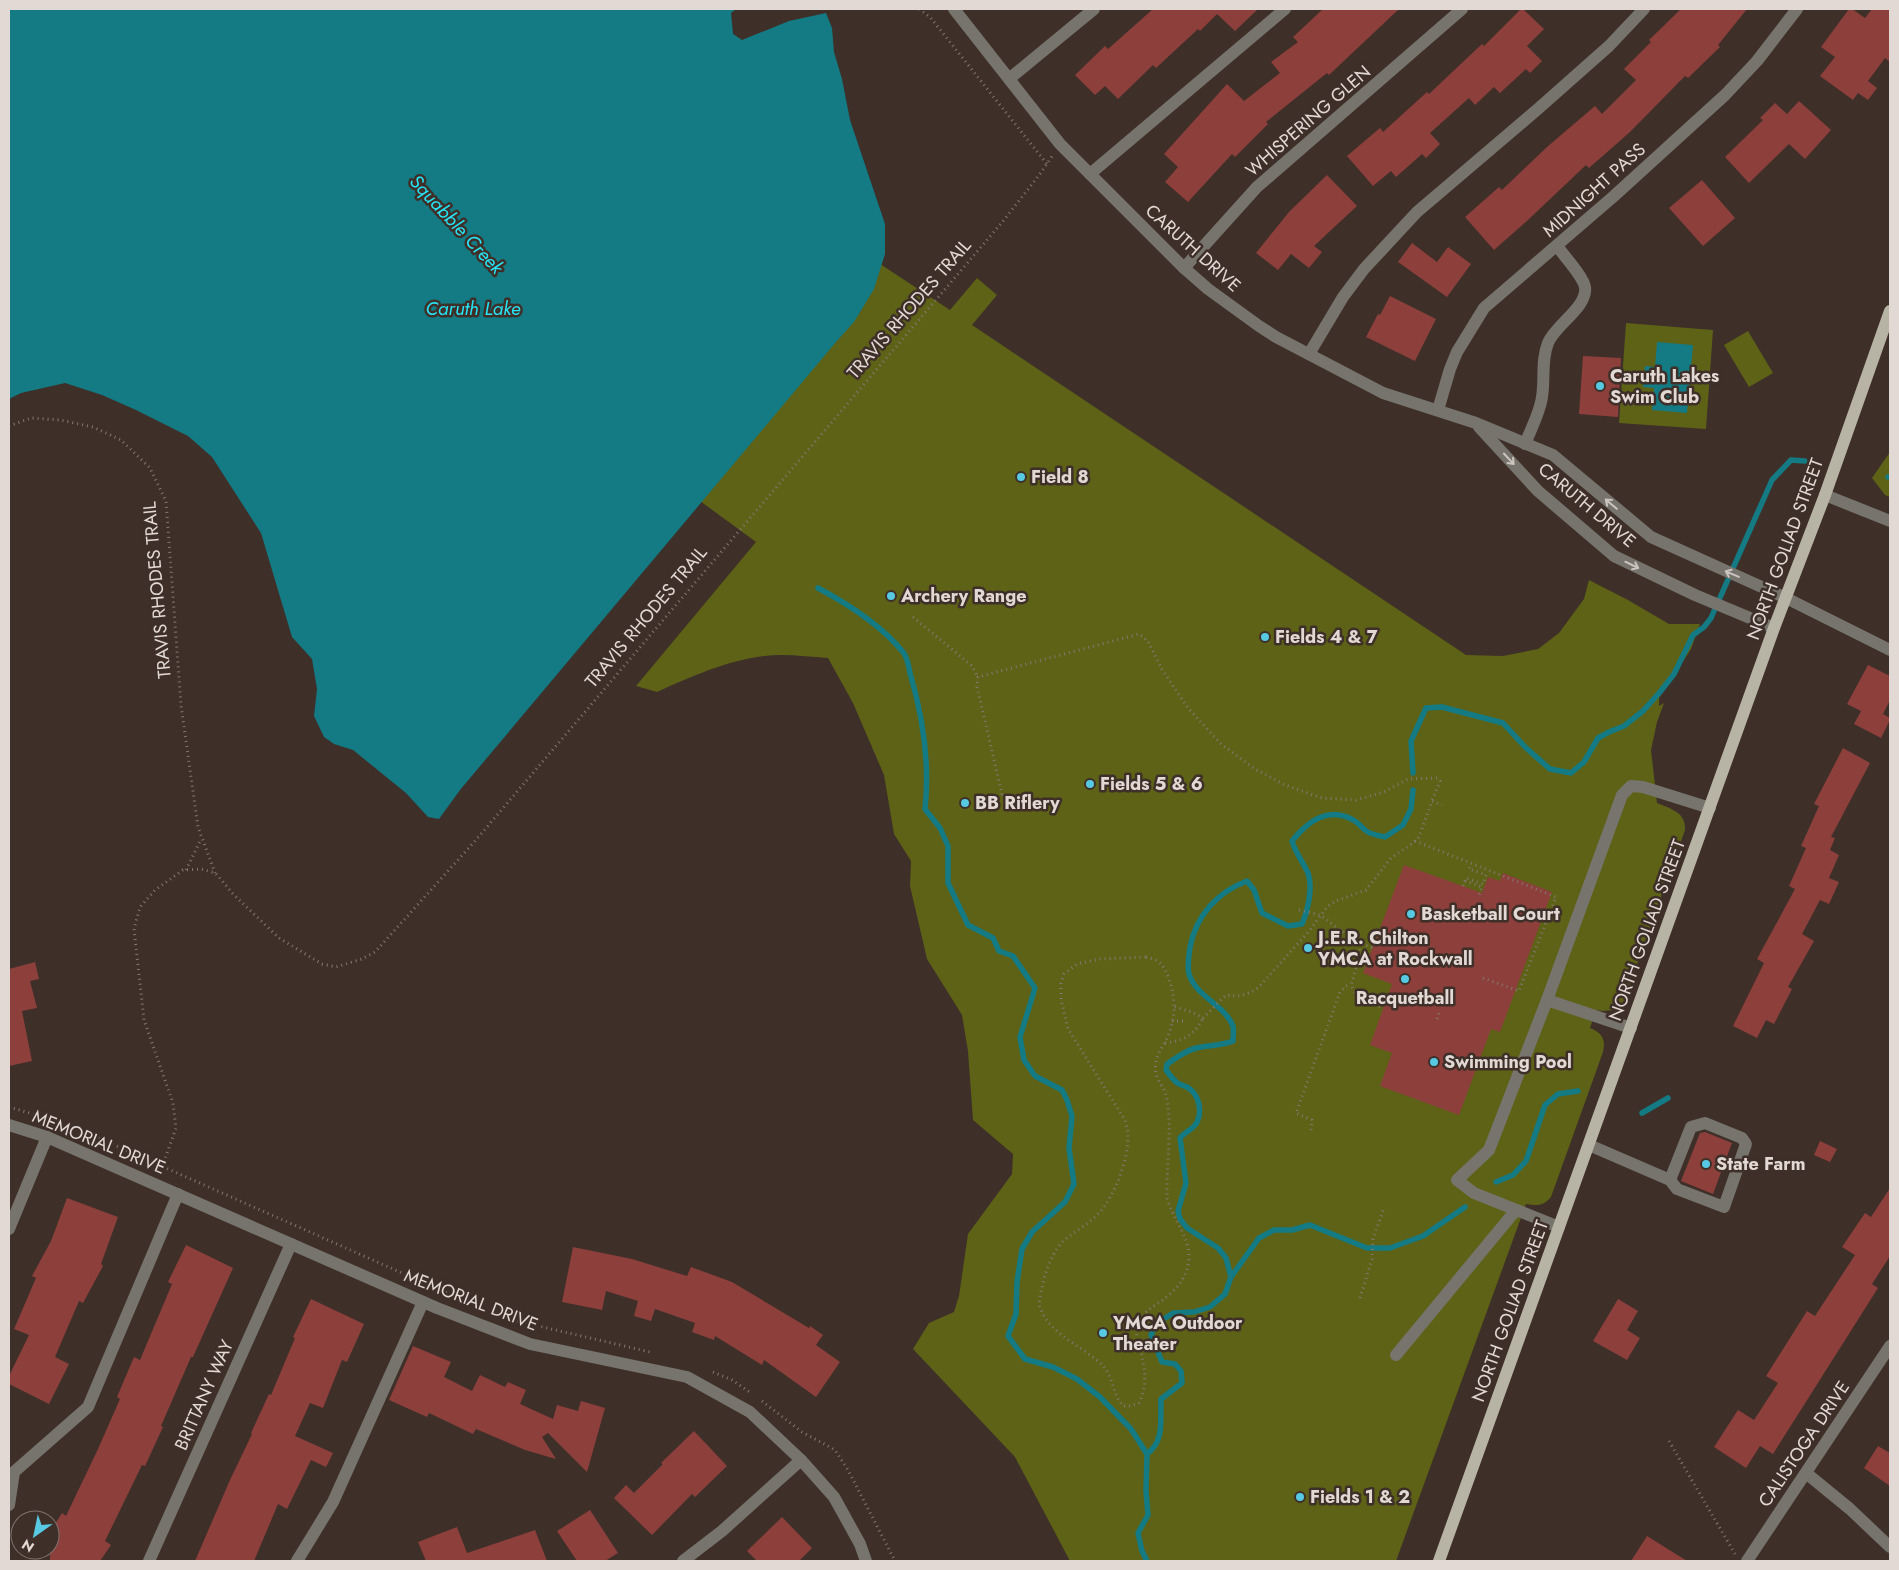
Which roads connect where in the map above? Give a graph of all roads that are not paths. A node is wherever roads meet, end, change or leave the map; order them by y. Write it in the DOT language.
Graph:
graph roads {
  1 [pos="954,9"];
  2 [pos="1094,9"];
  3 [pos="1285,9"];
  4 [pos="1462,9"];
  5 [pos="1644,9"];
  6 [pos="1797,9"];
  7 [pos="1009,79"];
  8 [pos="1090,174"];
  9 [pos="1557,246"];
  10 [pos="1184,268"];
  11 [pos="1890,311"];
  12 [pos="1309,354"];
  13 [pos="1438,410"];
  14 [pos="1476,424"];
  15 [pos="1525,444"];
  16 [pos="1825,495"];
  17 [pos="1890,522"];
  18 [pos="1786,598"];
  19 [pos="1774,628"];
  20 [pos="1890,650"];
  21 [pos="1710,808"];
  22 [pos="1547,1000"];
  23 [pos="1631,1028"];
  24 [pos="9,1125"];
  25 [pos="47,1137"];
  26 [pos="1589,1144"];
  27 [pos="1670,1180"];
  28 [pos="178,1194"];
  29 [pos="1516,1210"];
  30 [pos="1559,1227"];
  31 [pos="9,1229"];
  32 [pos="291,1244"];
  33 [pos="423,1302"];
  34 [pos="1890,1346"];
  35 [pos="1396,1356"];
  36 [pos="801,1460"];
  37 [pos="1806,1473"];
  38 [pos="9,1504"];
  39 [pos="1890,1546"];
  40 [pos="149,1561"];
  41 [pos="297,1561"];
  42 [pos="683,1561"];
  43 [pos="866,1561"];
  44 [pos="1439,1561"];
  45 [pos="1747,1561"];
  1 -- 7 [label="street, CARUTH DRIVE"];
  2 -- 7 [label="street"];
  3 -- 8 [label="street"];
  4 -- 10 [label="street, WHISPERING GLEN"];
  5 -- 12 [label="street"];
  6 -- 9 [label="street, MIDNIGHT PASS"];
  7 -- 8 [label="street, CARUTH DRIVE"];
  8 -- 10 [label="street, CARUTH DRIVE"];
  9 -- 13 [label="street, MIDNIGHT PASS"];
  9 -- 15 [label="street"];
  10 -- 12 [label="street, CARUTH DRIVE"];
  11 -- 16 [label="main road, NORTH GOLIAD STREET"];
  12 -- 13 [label="street, CARUTH DRIVE"];
  13 -- 14 [label="street, CARUTH DRIVE"];
  14 -- 15 [label="street, CARUTH DRIVE"];
  14 -- 19 [label="street, CARUTH DRIVE, one-way"];
  18 -- 15 [label="street, CARUTH DRIVE, one-way"];
  16 -- 17 [label="street"];
  16 -- 18 [label="main road, NORTH GOLIAD STREET"];
  18 -- 19 [label="main road, NORTH GOLIAD STREET"];
  18 -- 20 [label="street, CARUTH DRIVE"];
  19 -- 21 [label="main road, NORTH GOLIAD STREET"];
  21 -- 22 [label="street"];
  21 -- 23 [label="main road, NORTH GOLIAD STREET"];
  22 -- 23 [label="street"];
  22 -- 29 [label="street"];
  23 -- 26 [label="main road, NORTH GOLIAD STREET"];
  24 -- 25 [label="street, MEMORIAL DRIVE"];
  25 -- 28 [label="street, MEMORIAL DRIVE"];
  25 -- 31 [label="street"];
  26 -- 27 [label="street"];
  26 -- 30 [label="main road, NORTH GOLIAD STREET"];
  27 -- 27 [label="street"];
  28 -- 32 [label="street, MEMORIAL DRIVE"];
  28 -- 38 [label="street"];
  29 -- 30 [label="street"];
  29 -- 35 [label="street"];
  30 -- 44 [label="main road, NORTH GOLIAD STREET"];
  32 -- 33 [label="street, MEMORIAL DRIVE"];
  32 -- 40 [label="street, BRITTANY WAY"];
  33 -- 36 [label="street, MEMORIAL DRIVE"];
  33 -- 41 [label="street"];
  34 -- 37 [label="street, CALISTOGA DRIVE"];
  36 -- 42 [label="street"];
  36 -- 43 [label="street, MEMORIAL DRIVE"];
  37 -- 39 [label="street"];
  37 -- 45 [label="street, CALISTOGA DRIVE"];
}
